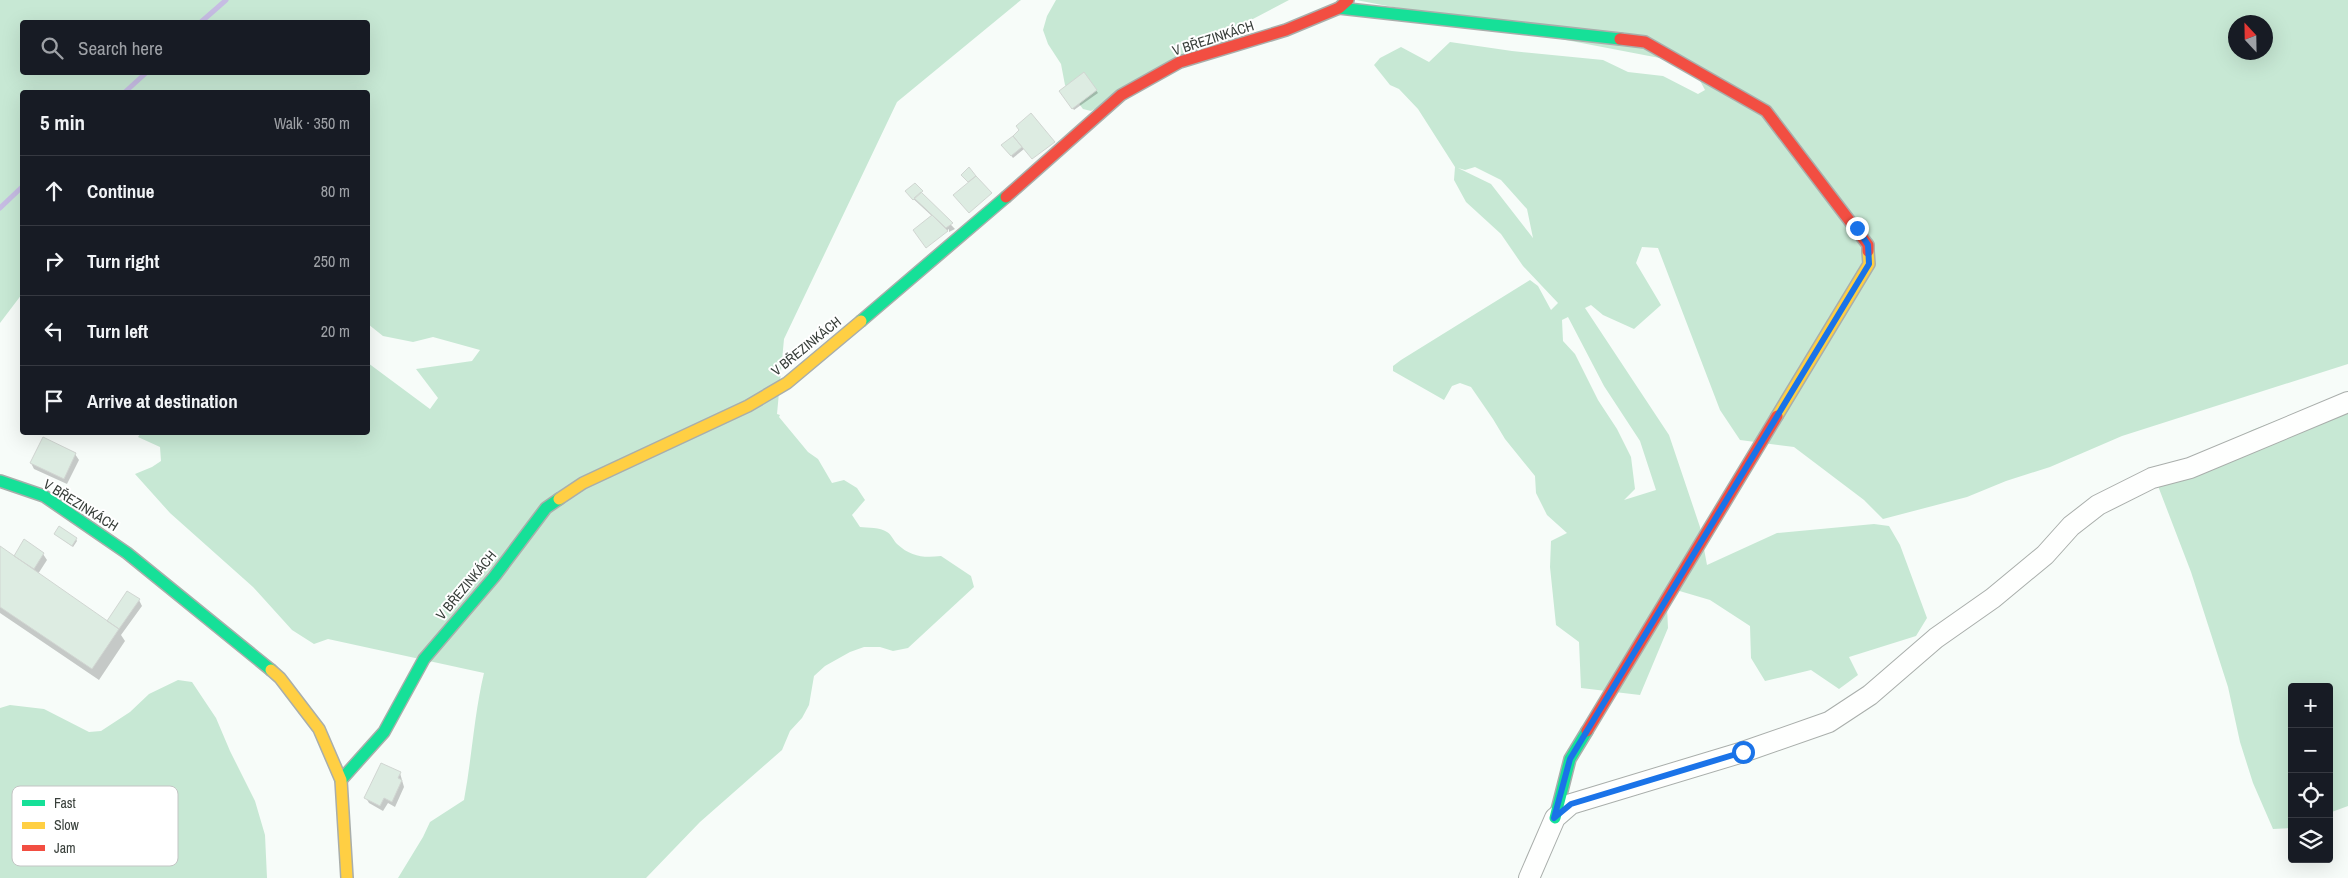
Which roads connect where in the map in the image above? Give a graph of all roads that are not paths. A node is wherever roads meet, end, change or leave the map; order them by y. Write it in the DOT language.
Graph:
graph roads {
  1 [pos="1348,0"];
  2 [pos="1339,8"];
  3 [pos="2348,402"];
  4 [pos="0,481"];
  5 [pos="341,780"];
  6 [pos="1554,818"];
  7 [pos="347,878"];
  8 [pos="1529,878"];
  1 -- 2 [label="street, V BŘEZINKÁCH"];
  2 -- 5 [label="street, V BŘEZINKÁCH"];
  2 -- 6 [label="street"];
  3 -- 6 [label="street"];
  4 -- 5 [label="street, V BŘEZINKÁCH"];
  5 -- 7 [label="street, V BŘEZINKÁCH"];
  6 -- 8 [label="street"];
}
